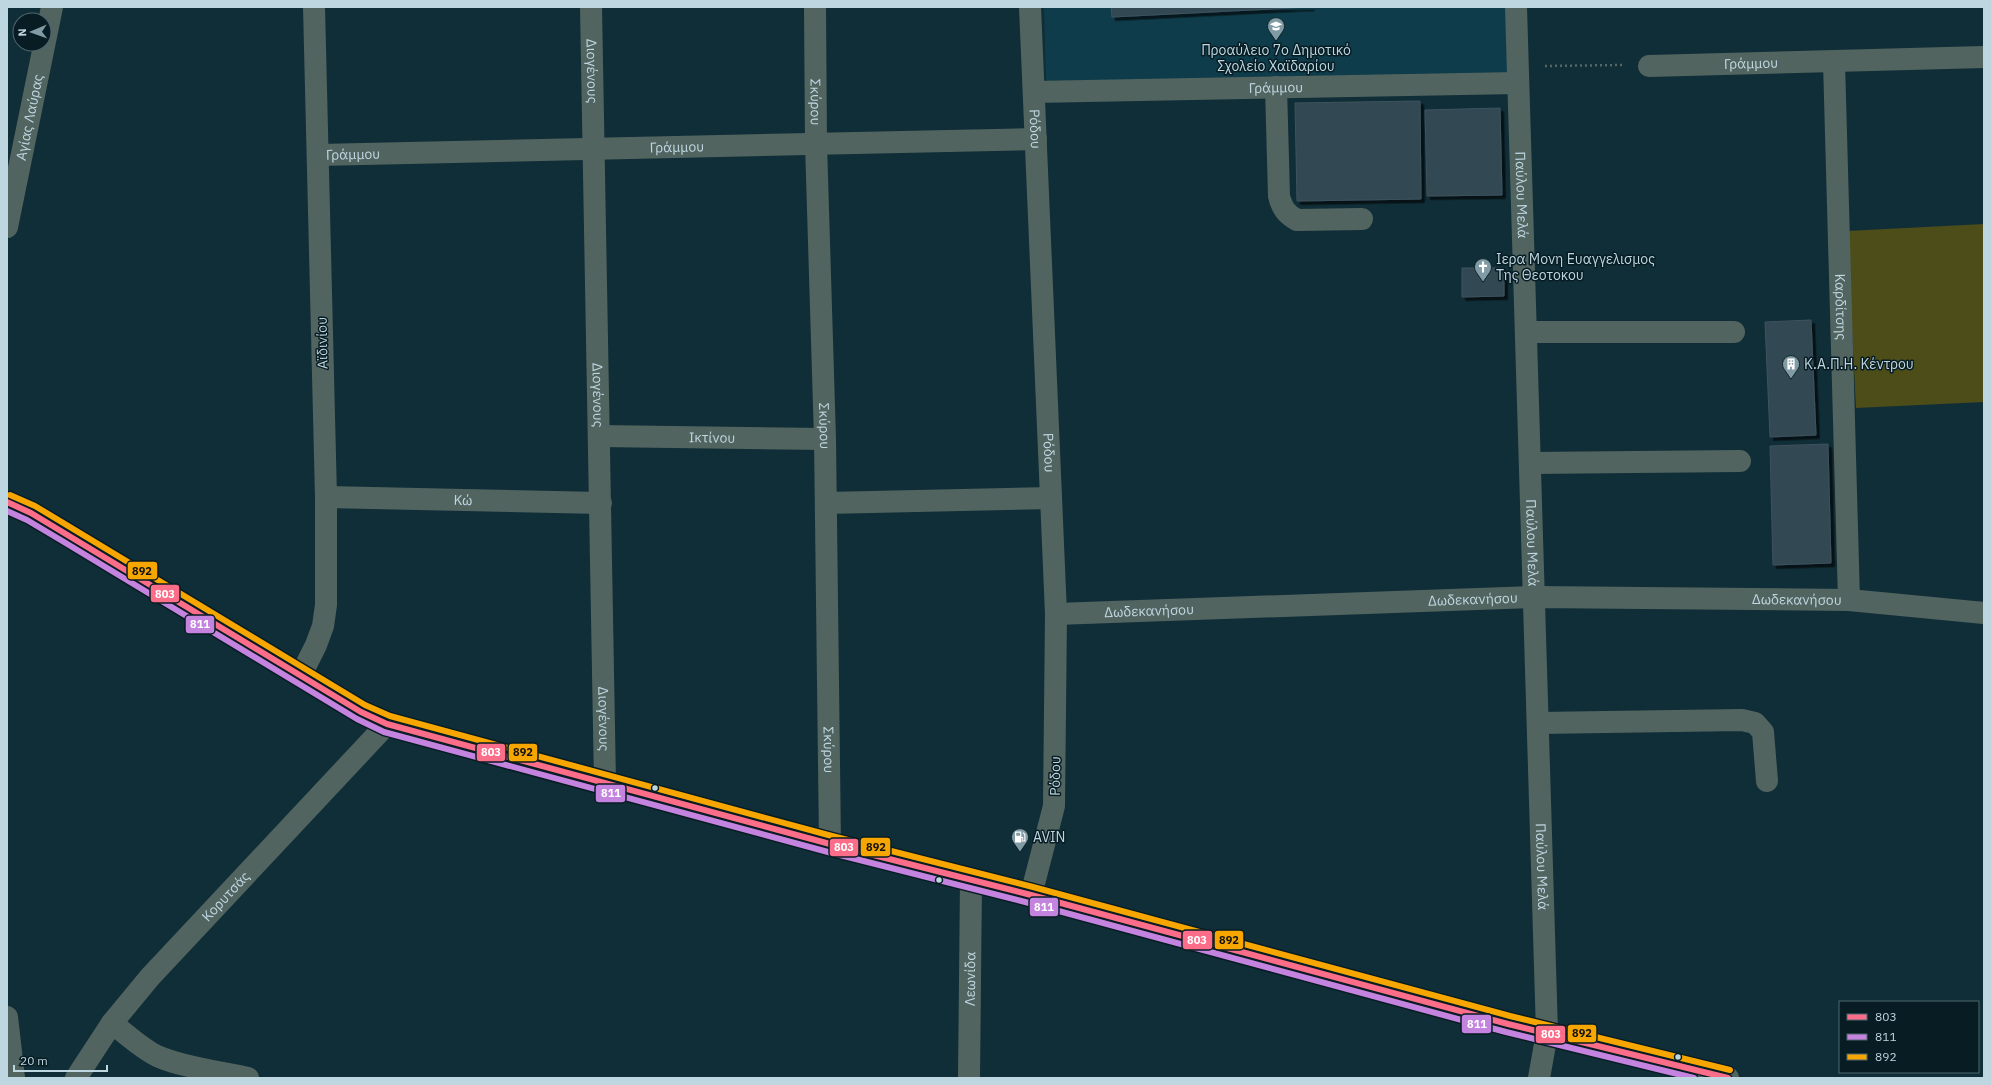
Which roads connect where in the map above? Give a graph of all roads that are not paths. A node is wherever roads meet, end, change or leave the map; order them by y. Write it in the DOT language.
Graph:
graph roads {
  1 [pos="52,7"];
  2 [pos="314,7"];
  3 [pos="591,7"];
  4 [pos="815,7"];
  5 [pos="1030,7"];
  6 [pos="1516,7"];
  7 [pos="1984,57"];
  8 [pos="1834,62"];
  9 [pos="1649,66"];
  10 [pos="1518,74"];
  11 [pos="1276,88"];
  12 [pos="1034,92"];
  13 [pos="1036,139"];
  14 [pos="816,144"];
  15 [pos="594,149"];
  16 [pos="318,155"];
  17 [pos="1362,220"];
  18 [pos="7,227"];
  19 [pos="1526,332"];
  20 [pos="1734,332"];
  21 [pos="599,436"];
  22 [pos="825,439"];
  23 [pos="1740,461"];
  24 [pos="1530,463"];
  25 [pos="326,497"];
  26 [pos="1051,498"];
  27 [pos="7,502"];
  28 [pos="601,503"];
  29 [pos="826,503"];
  30 [pos="1534,597"];
  31 [pos="1849,600"];
  32 [pos="1984,613"];
  33 [pos="1056,614"];
  34 [pos="302,674"];
  35 [pos="1538,723"];
  36 [pos="388,724"];
  37 [pos="1767,781"];
  38 [pos="605,784"];
  39 [pos="830,844"];
  40 [pos="971,880"];
  41 [pos="1031,896"];
  42 [pos="7,1017"];
  43 [pos="112,1023"];
  44 [pos="1547,1033"];
  45 [pos="14,1078"];
  46 [pos="76,1078"];
  47 [pos="248,1078"];
  48 [pos="969,1078"];
  49 [pos="1539,1078"];
  50 [pos="1728,1078"];
  1 -- 18 [label="street, Αγίας Λαύρας"];
  2 -- 16 [label="street, Αϊδινίου"];
  3 -- 15 [label="street, Διογένους"];
  4 -- 14 [label="street, Σκύρου"];
  5 -- 12 [label="street, Ρόδου"];
  6 -- 10 [label="street, Παύλου Μελά"];
  7 -- 8 [label="street, Γράμμου"];
  8 -- 9 [label="street, Γράμμου"];
  8 -- 31 [label="street, Καρδίτσης"];
  10 -- 11 [label="street, Γράμμου"];
  10 -- 19 [label="street, Παύλου Μελά"];
  11 -- 12 [label="street, Γράμμου"];
  11 -- 17 [label="street"];
  12 -- 13 [label="street, Ρόδου"];
  13 -- 14 [label="street, Γράμμου"];
  13 -- 26 [label="street, Ρόδου"];
  14 -- 15 [label="street, Γράμμου"];
  14 -- 22 [label="street, Σκύρου"];
  15 -- 16 [label="street, Γράμμου"];
  15 -- 21 [label="street, Διογένους"];
  16 -- 25 [label="street, Αϊδινίου"];
  19 -- 20 [label="street"];
  19 -- 24 [label="street, Παύλου Μελά"];
  21 -- 22 [label="street, Ικτίνου"];
  21 -- 28 [label="street, Διογένους"];
  22 -- 29 [label="street, Σκύρου"];
  23 -- 24 [label="street"];
  24 -- 30 [label="street, Παύλου Μελά"];
  25 -- 28 [label="street, Κώ"];
  25 -- 34 [label="street, Αϊδινίου"];
  26 -- 29 [label="street"];
  26 -- 33 [label="street, Ρόδου"];
  27 -- 34 [label="street"];
  28 -- 38 [label="street, Διογένους"];
  29 -- 39 [label="street, Σκύρου"];
  30 -- 31 [label="street, Δωδεκανήσου"];
  30 -- 33 [label="street, Δωδεκανήσου"];
  30 -- 35 [label="street, Παύλου Μελά"];
  31 -- 32 [label="street, Δωδεκανήσου"];
  33 -- 41 [label="street, Ρόδου"];
  34 -- 36 [label="street"];
  35 -- 37 [label="street"];
  35 -- 44 [label="street, Παύλου Μελά"];
  36 -- 38 [label="street"];
  36 -- 43 [label="street, Κορυτσάς"];
  38 -- 39 [label="street"];
  39 -- 40 [label="street"];
  40 -- 41 [label="street"];
  40 -- 48 [label="street, Λεωνίδα"];
  41 -- 44 [label="street"];
  42 -- 45 [label="street"];
  43 -- 46 [label="street, Κορυτσάς"];
  43 -- 47 [label="street"];
  44 -- 49 [label="street, Παύλου Μελά"];
  44 -- 50 [label="street"];
}
